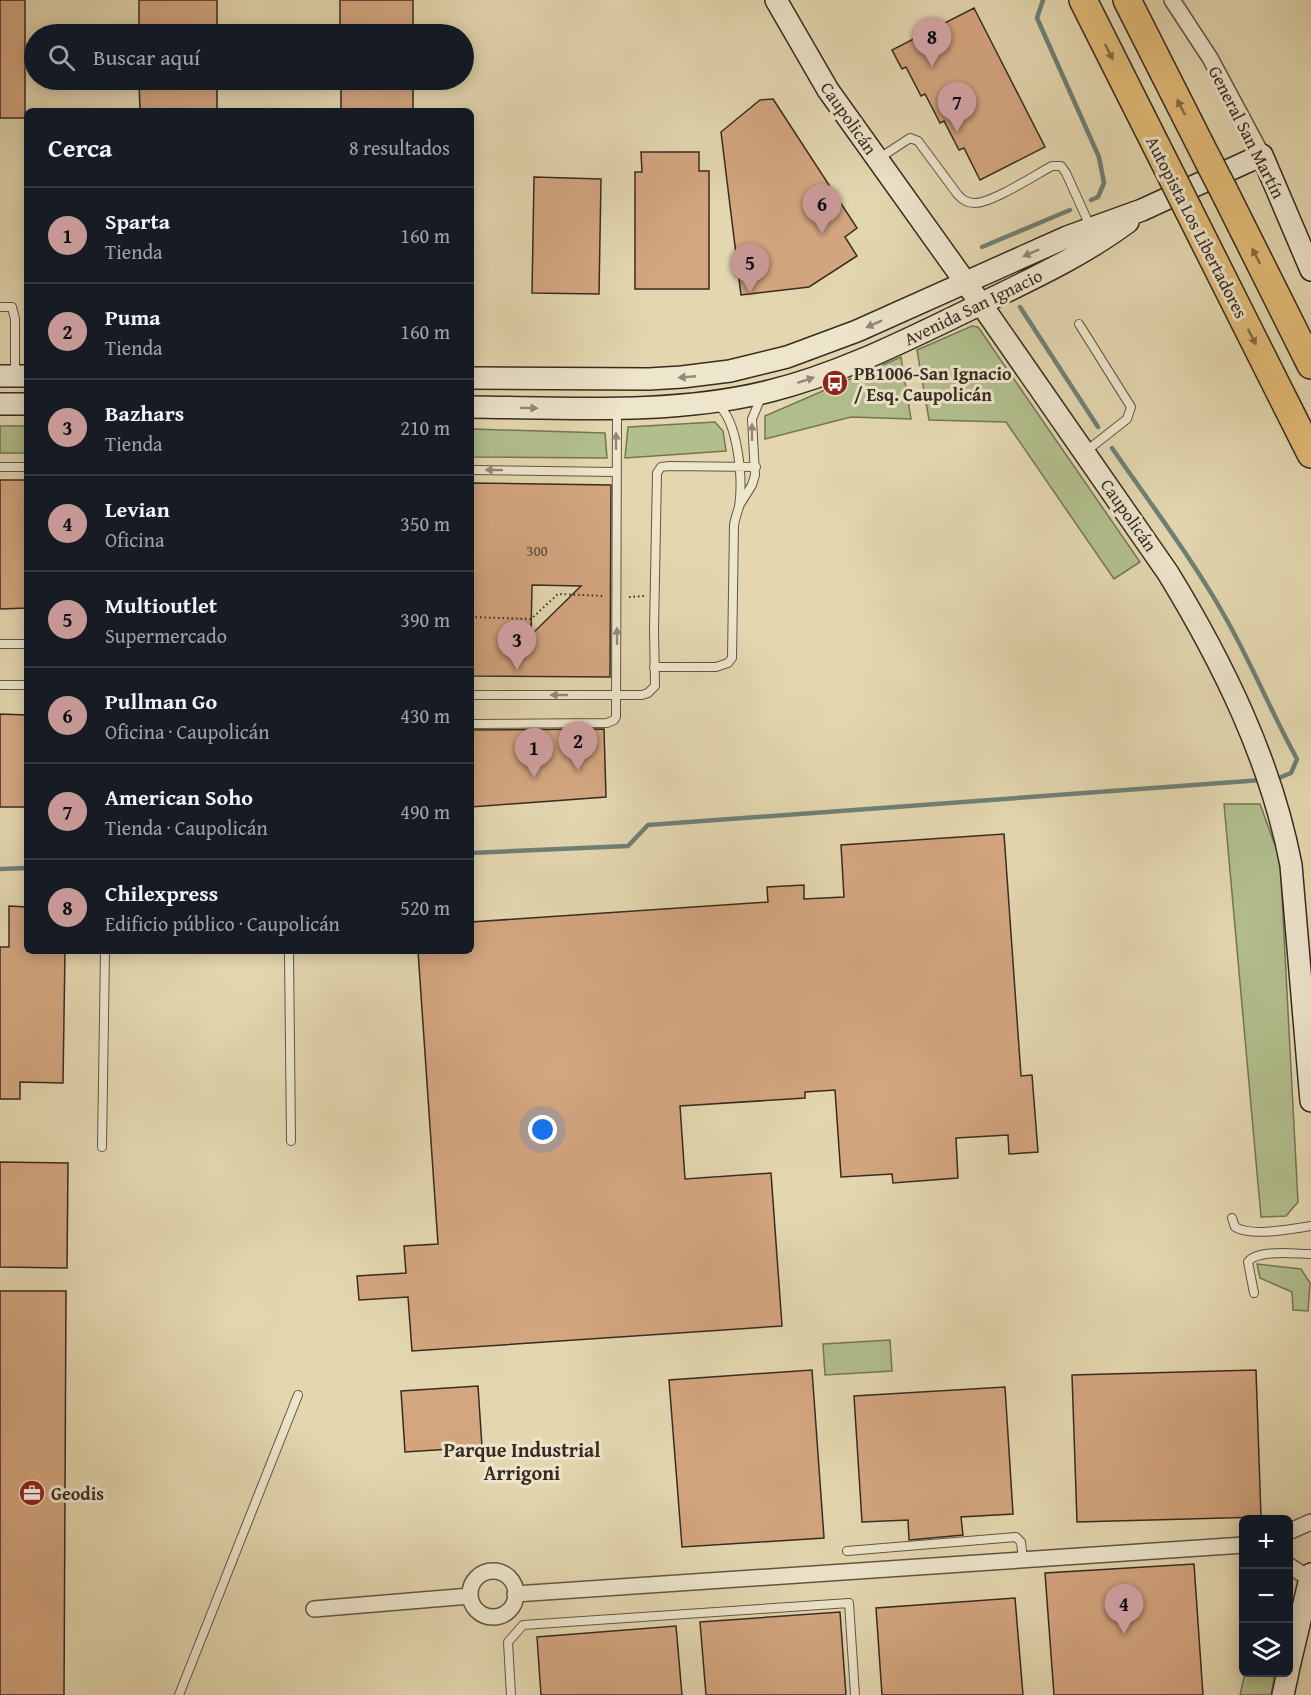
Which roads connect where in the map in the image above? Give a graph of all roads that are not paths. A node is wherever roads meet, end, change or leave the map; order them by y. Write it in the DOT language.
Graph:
graph roads {
  1 [pos="776,0"];
  2 [pos="1083,0"];
  3 [pos="1127,0"];
  4 [pos="1172,0"];
  5 [pos="1262,155"];
  6 [pos="878,159"];
  7 [pos="1142,210"];
  8 [pos="1091,228"];
  9 [pos="1311,270"];
  10 [pos="965,283"];
  11 [pos="981,304"];
  12 [pos="0,307"];
  13 [pos="909,309"];
  14 [pos="1079,324"];
  15 [pos="922,332"];
  16 [pos="1311,365"];
  17 [pos="14,376"];
  18 [pos="474,378"];
  19 [pos="560,379"];
  20 [pos="474,380"];
  21 [pos="764,392"];
  22 [pos="714,402"];
  23 [pos="0,404"];
  24 [pos="24,404"];
  25 [pos="474,405"];
  26 [pos="474,407"];
  27 [pos="560,408"];
  28 [pos="617,408"];
  29 [pos="1085,452"];
  30 [pos="1311,454"];
  31 [pos="0,467"];
  32 [pos="24,467"];
  33 [pos="739,467"];
  34 [pos="756,467"];
  35 [pos="474,470"];
  36 [pos="616,472"];
  37 [pos="739,507"];
  38 [pos="0,644"];
  39 [pos="24,644"];
  40 [pos="654,667"];
  41 [pos="0,685"];
  42 [pos="24,685"];
  43 [pos="617,694"];
  44 [pos="474,695"];
  45 [pos="474,724"];
  46 [pos="105,954"];
  47 [pos="289,954"];
  48 [pos="1311,1101"];
  49 [pos="291,1140"];
  50 [pos="102,1147"];
  51 [pos="1232,1218"];
  52 [pos="1311,1226"];
  53 [pos="1311,1254"];
  54 [pos="1254,1293"];
  55 [pos="298,1395"];
  56 [pos="1311,1522"];
  57 [pos="1293,1530"];
  58 [pos="1239,1545"];
  59 [pos="847,1551"];
  60 [pos="1023,1560"];
  61 [pos="1293,1568"];
  62 [pos="1310,1576"];
  63 [pos="516,1594"];
  64 [pos="470,1596"];
  65 [pos="314,1609"];
  66 [pos="1293,1650"];
  67 [pos="1287,1677"];
  68 [pos="179,1695"];
  69 [pos="511,1695"];
  70 [pos="855,1695"];
  71 [pos="1283,1695"];
  1 -- 6 [label="main road, Caupolicán"];
  2 -- 30 [label="highway, Autopista Los Libertadores, one-way, bridge"];
  16 -- 3 [label="highway, one-way, bridge"];
  4 -- 5 [label="street, General San Martín"];
  5 -- 7 [label="main road, Avenida San Ignacio"];
  5 -- 9 [label="main road, General San Martín"];
  6 -- 8 [label="lane"];
  6 -- 10 [label="main road, Caupolicán"];
  7 -- 8 [label="main road, Avenida San Ignacio"];
  7 -- 11 [label="main road, Avenida San Ignacio"];
  8 -- 10 [label="main road, Avenida San Ignacio, one-way"];
  10 -- 11 [label="main road, Caupolicán"];
  10 -- 13 [label="main road, Avenida San Ignacio"];
  11 -- 15 [label="main road, Avenida San Ignacio"];
  11 -- 29 [label="main road, Caupolicán"];
  12 -- 17 [label="lane"];
  13 -- 15 [label="main road"];
  13 -- 19 [label="main road, Avenida San Ignacio, one-way"];
  14 -- 29 [label="lane"];
  21 -- 15 [label="main road, Avenida San Ignacio, one-way"];
  18 -- 19 [label="main road, Avenida San Ignacio"];
  19 -- 27 [label="main road"];
  20 -- 25 [label="main road"];
  21 -- 22 [label="main road, Avenida San Ignacio"];
  34 -- 21 [label="lane, one-way"];
  22 -- 28 [label="main road, Avenida San Ignacio"];
  22 -- 33 [label="lane"];
  23 -- 24 [label="main road"];
  26 -- 27 [label="main road, Avenida San Ignacio, one-way"];
  27 -- 28 [label="main road, Avenida San Ignacio"];
  36 -- 28 [label="lane, one-way"];
  29 -- 48 [label="main road, Caupolicán"];
  31 -- 32 [label="lane"];
  33 -- 34 [label="lane"];
  33 -- 37 [label="lane"];
  33 -- 40 [label="lane"];
  34 -- 37 [label="lane"];
  36 -- 35 [label="lane, one-way"];
  43 -- 36 [label="lane, one-way"];
  37 -- 40 [label="lane"];
  38 -- 39 [label="lane"];
  40 -- 43 [label="lane"];
  41 -- 42 [label="lane"];
  43 -- 44 [label="lane, one-way"];
  43 -- 45 [label="lane"];
  46 -- 50 [label="lane"];
  47 -- 49 [label="lane"];
  51 -- 52 [label="lane"];
  53 -- 54 [label="lane"];
  55 -- 68 [label="lane"];
  56 -- 57 [label="street"];
  58 -- 60 [label="street"];
  59 -- 60 [label="lane"];
  60 -- 63 [label="street"];
  61 -- 62 [label="street"];
  62 -- 66 [label="main road"];
  63 -- 64 [label="street"];
  63 -- 64 [label="street"];
  64 -- 65 [label="street"];
  67 -- 71 [label="main road"];
  69 -- 70 [label="lane"];
}
